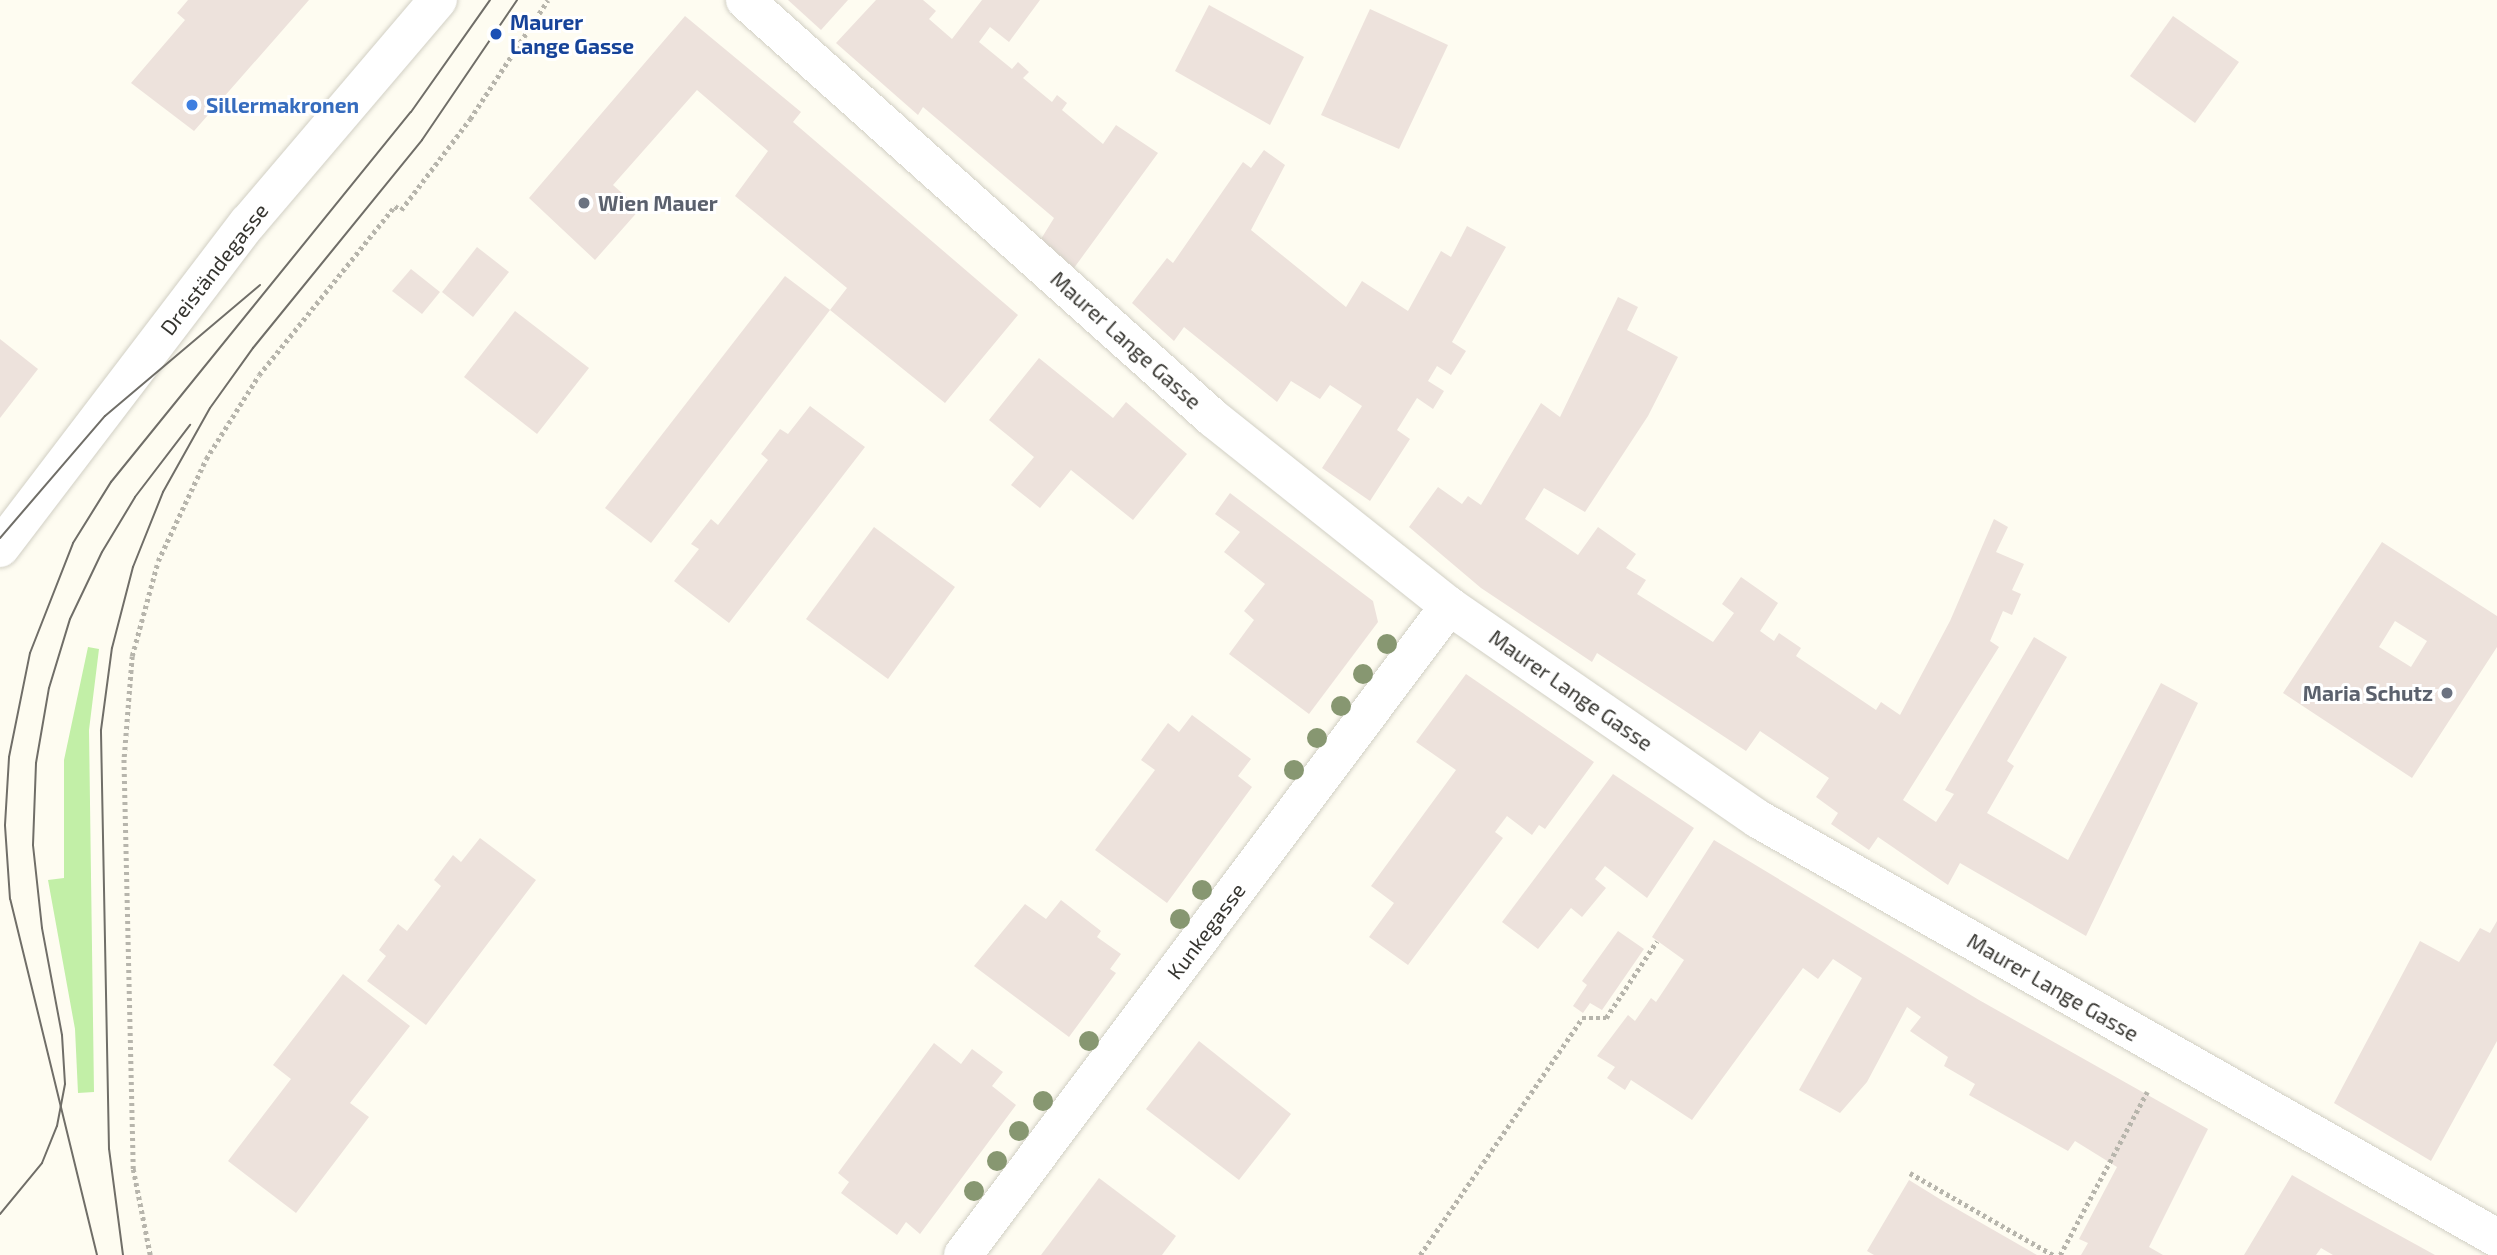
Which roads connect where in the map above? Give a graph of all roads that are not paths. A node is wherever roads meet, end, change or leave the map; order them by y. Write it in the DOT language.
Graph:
graph roads {
  1 [pos="438,0"];
  2 [pos="745,0"];
  3 [pos="0,548"];
  4 [pos="1449,606"];
  5 [pos="2497,1238"];
  6 [pos="963,1255"];
  1 -- 3 [label="street, Dreiständegasse"];
  2 -- 4 [label="street, Maurer Lange Gasse"];
  4 -- 5 [label="street, Maurer Lange Gasse"];
  4 -- 6 [label="street, Kunkegasse"];
}
